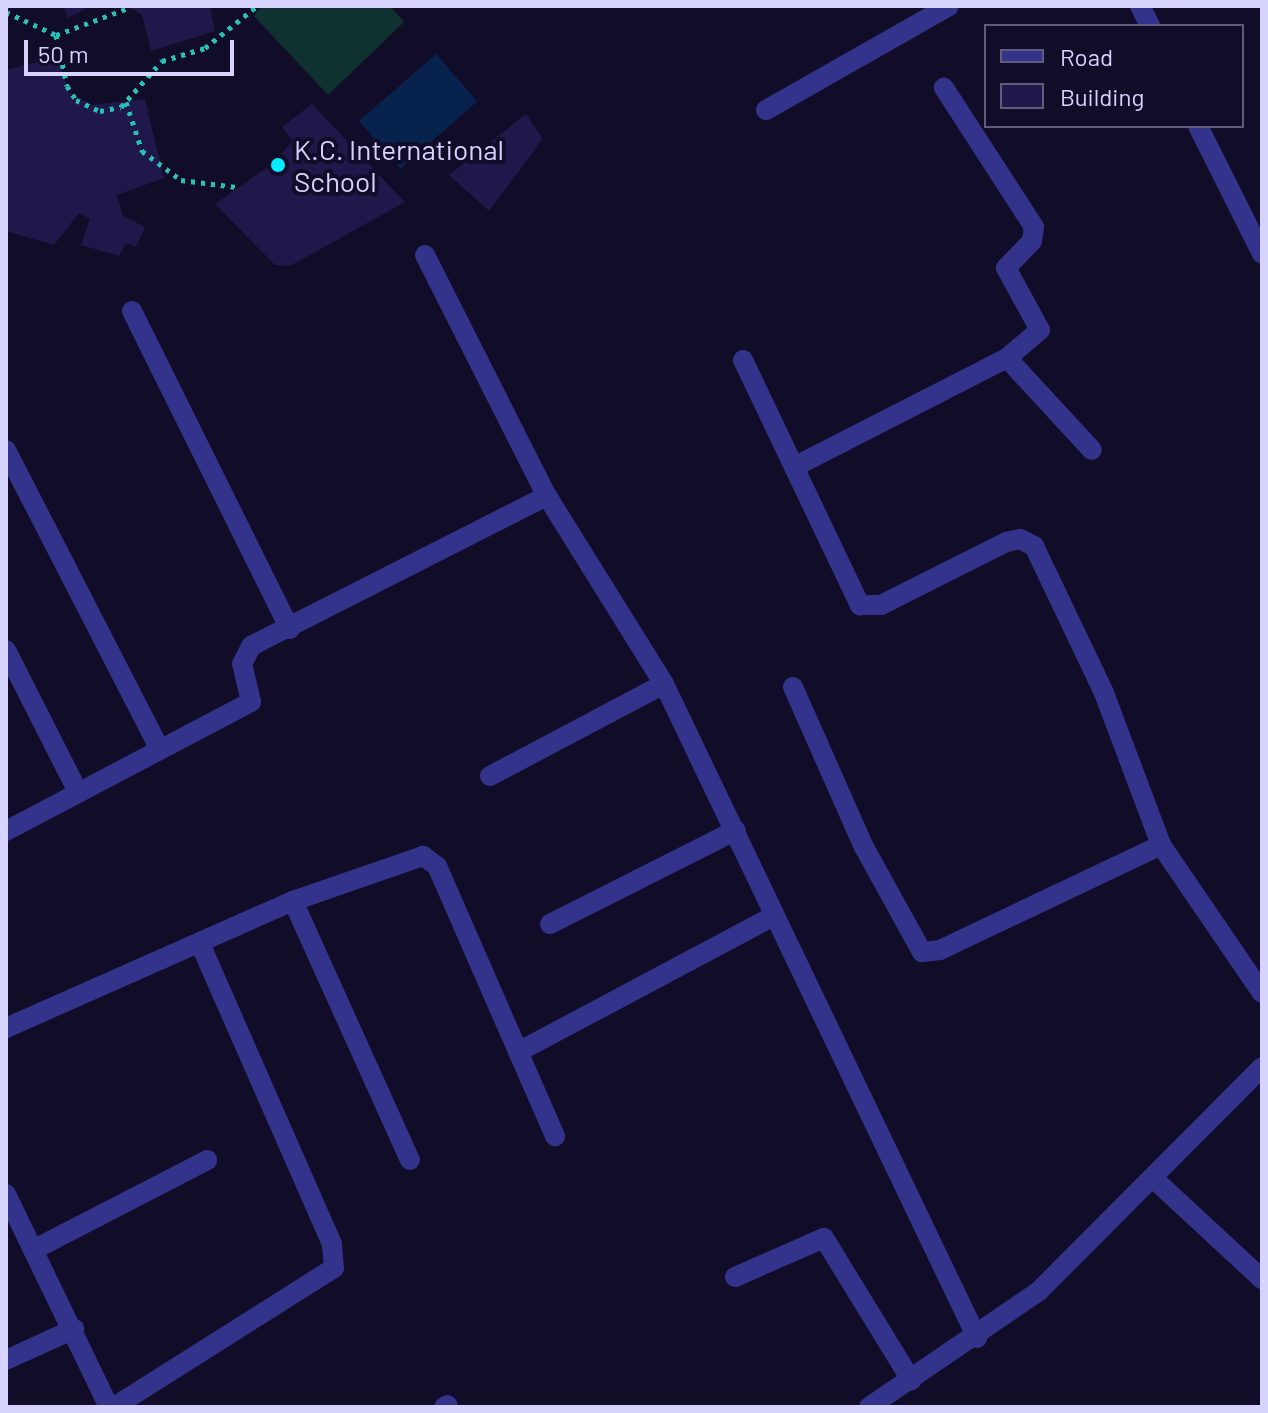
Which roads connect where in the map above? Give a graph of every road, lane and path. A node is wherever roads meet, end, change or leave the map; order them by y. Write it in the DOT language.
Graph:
graph roads {
  1 [pos="257,6"];
  2 [pos="1140,6"];
  3 [pos="131,7"];
  4 [pos="935,10"];
  5 [pos="6,12"];
  6 [pos="1149,24"];
  7 [pos="56,35"];
  8 [pos="944,88"];
  9 [pos="126,101"];
  10 [pos="766,110"];
  11 [pos="1199,128"];
  12 [pos="237,187"];
  13 [pos="1262,254"];
  14 [pos="425,255"];
  15 [pos="132,311"];
  16 [pos="1007,358"];
  17 [pos="743,360"];
  18 [pos="6,450"];
  19 [pos="1092,450"];
  20 [pos="794,467"];
  21 [pos="547,496"];
  22 [pos="290,629"];
  23 [pos="6,650"];
  24 [pos="664,684"];
  25 [pos="793,687"];
  26 [pos="160,750"];
  27 [pos="490,776"];
  28 [pos="78,792"];
  29 [pos="736,830"];
  30 [pos="6,831"];
  31 [pos="1161,845"];
  32 [pos="293,901"];
  33 [pos="774,916"];
  34 [pos="550,924"];
  35 [pos="200,944"];
  36 [pos="1262,993"];
  37 [pos="6,1028"];
  38 [pos="518,1052"];
  39 [pos="1262,1067"];
  40 [pos="555,1136"];
  41 [pos="207,1160"];
  42 [pos="410,1160"];
  43 [pos="1155,1180"];
  44 [pos="6,1194"];
  45 [pos="33,1250"];
  46 [pos="735,1277"];
  47 [pos="1262,1279"];
  48 [pos="74,1329"];
  49 [pos="977,1338"];
  50 [pos="6,1360"];
  51 [pos="911,1380"];
  52 [pos="112,1407"];
  53 [pos="869,1407"];
  1 -- 9 [label="path"];
  2 -- 6 [label="street"];
  3 -- 7 [label="path"];
  4 -- 10 [label="street"];
  5 -- 7 [label="path"];
  7 -- 9 [label="path"];
  8 -- 16 [label="street"];
  9 -- 12 [label="path"];
  11 -- 13 [label="street"];
  14 -- 21 [label="street"];
  15 -- 22 [label="street"];
  16 -- 19 [label="street"];
  16 -- 20 [label="street"];
  17 -- 20 [label="street"];
  18 -- 26 [label="street"];
  20 -- 31 [label="street"];
  21 -- 22 [label="street"];
  21 -- 24 [label="street"];
  22 -- 26 [label="street"];
  23 -- 28 [label="street"];
  24 -- 27 [label="street"];
  24 -- 29 [label="street"];
  25 -- 31 [label="street"];
  26 -- 28 [label="street"];
  28 -- 30 [label="street"];
  29 -- 33 [label="street"];
  29 -- 34 [label="street"];
  31 -- 36 [label="street"];
  32 -- 35 [label="street"];
  32 -- 38 [label="street"];
  32 -- 42 [label="street"];
  33 -- 38 [label="street"];
  33 -- 49 [label="street"];
  35 -- 37 [label="street"];
  35 -- 52 [label="street"];
  38 -- 40 [label="street"];
  39 -- 43 [label="street"];
  41 -- 45 [label="street"];
  43 -- 47 [label="street"];
  43 -- 49 [label="street"];
  44 -- 45 [label="street"];
  45 -- 48 [label="street"];
  46 -- 51 [label="street"];
  48 -- 50 [label="street"];
  48 -- 52 [label="street"];
  49 -- 51 [label="street"];
  51 -- 53 [label="street"];
}
